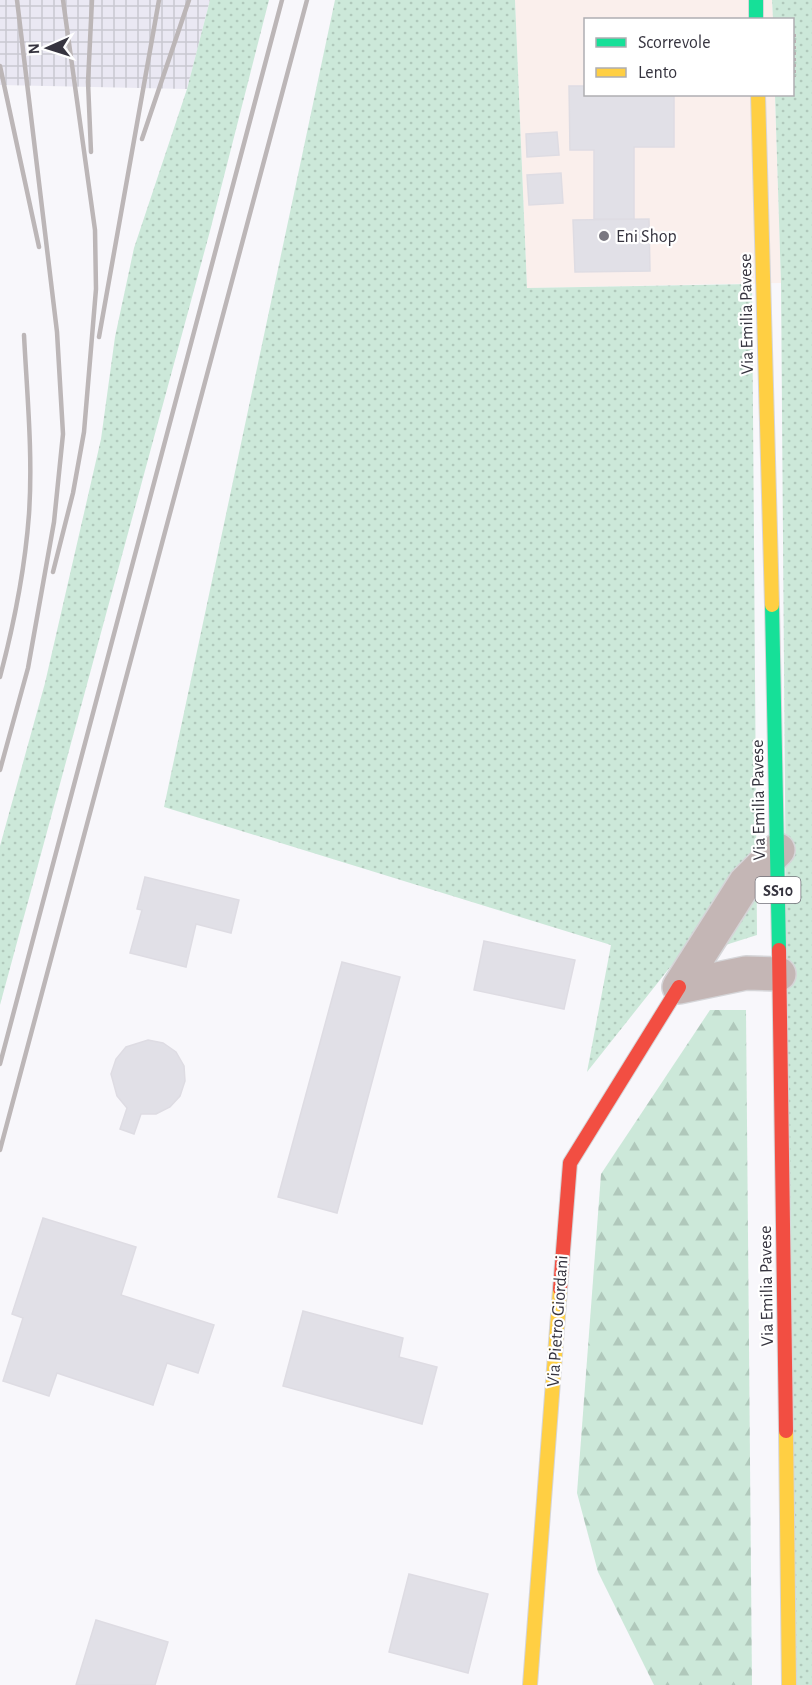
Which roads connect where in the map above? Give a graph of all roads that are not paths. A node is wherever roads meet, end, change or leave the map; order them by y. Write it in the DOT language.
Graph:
graph roads {
  1 [pos="756,0"];
  2 [pos="756,18"];
  3 [pos="758,96"];
  4 [pos="778,850"];
  5 [pos="779,974"];
  6 [pos="679,987"];
  7 [pos="530,1685"];
  8 [pos="789,1685"];
  1 -- 2 [label="main road"];
  3 -- 4 [label="main road, Via Emilia Pavese / SS10"];
  4 -- 5 [label="main road, Via Emilia Pavese / SS10"];
  4 -- 6 [label="street, Via Pietro Giordani"];
  5 -- 6 [label="street"];
  5 -- 8 [label="main road, Via Emilia Pavese / SS10"];
  6 -- 7 [label="main road, Via Pietro Giordani"];
}
